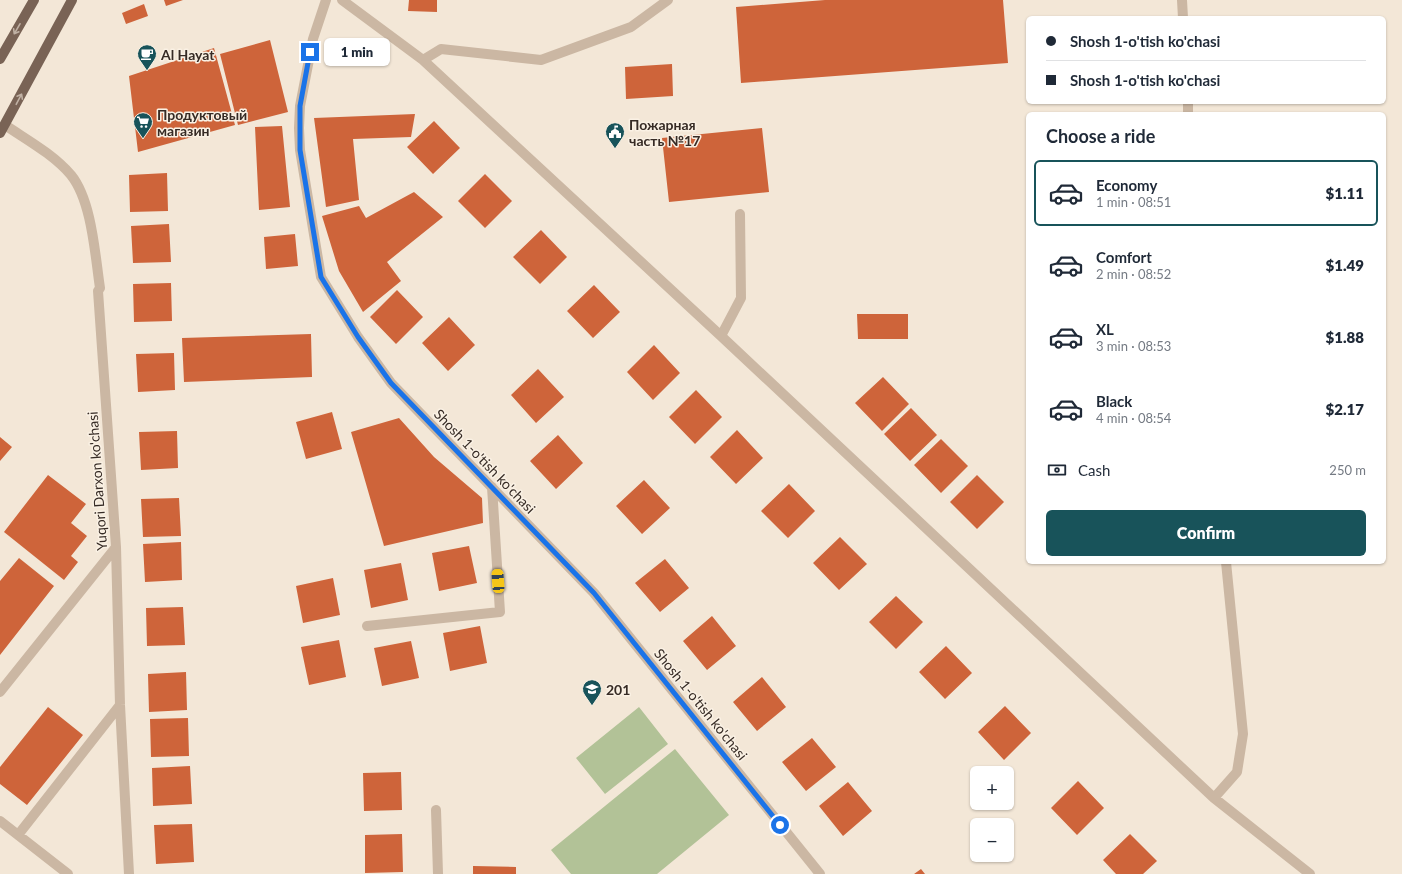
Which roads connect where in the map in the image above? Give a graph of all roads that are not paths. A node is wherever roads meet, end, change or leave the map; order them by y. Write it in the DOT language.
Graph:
graph roads {
  1 [pos="34,0"];
  2 [pos="72,0"];
  3 [pos="326,0"];
  4 [pos="342,0"];
  5 [pos="668,0"];
  6 [pos="1182,0"];
  7 [pos="1183,16"];
  8 [pos="0,59"];
  9 [pos="423,60"];
  10 [pos="3,129"];
  11 [pos="740,214"];
  12 [pos="721,336"];
  13 [pos="492,487"];
  14 [pos="116,546"];
  15 [pos="1226,564"];
  16 [pos="367,626"];
  17 [pos="0,692"];
  18 [pos="120,705"];
  19 [pos="1214,798"];
  20 [pos="436,810"];
  21 [pos="0,821"];
  22 [pos="18,835"];
  23 [pos="68,874"];
  24 [pos="129,874"];
  25 [pos="438,874"];
  26 [pos="820,874"];
  27 [pos="1310,874"];
  1 -- 8 [label="main road, one-way"];
  10 -- 2 [label="main road, one-way"];
  3 -- 13 [label="street, Shosh 1-o'tish ko'chasi"];
  4 -- 9 [label="street"];
  5 -- 9 [label="street"];
  6 -- 7 [label="street"];
  9 -- 12 [label="street"];
  10 -- 14 [label="street, Yuqori Darxon ko'chasi"];
  11 -- 12 [label="street"];
  12 -- 19 [label="street"];
  13 -- 16 [label="street"];
  13 -- 26 [label="street, Shosh 1-o'tish ko'chasi"];
  14 -- 17 [label="street"];
  14 -- 18 [label="street, Yuqori Darxon ko'chasi"];
  15 -- 19 [label="street"];
  18 -- 22 [label="street"];
  18 -- 24 [label="street, Yuqori Darxon ko'chasi"];
  19 -- 27 [label="street"];
  20 -- 25 [label="street"];
  21 -- 22 [label="street"];
  22 -- 23 [label="street"];
}
